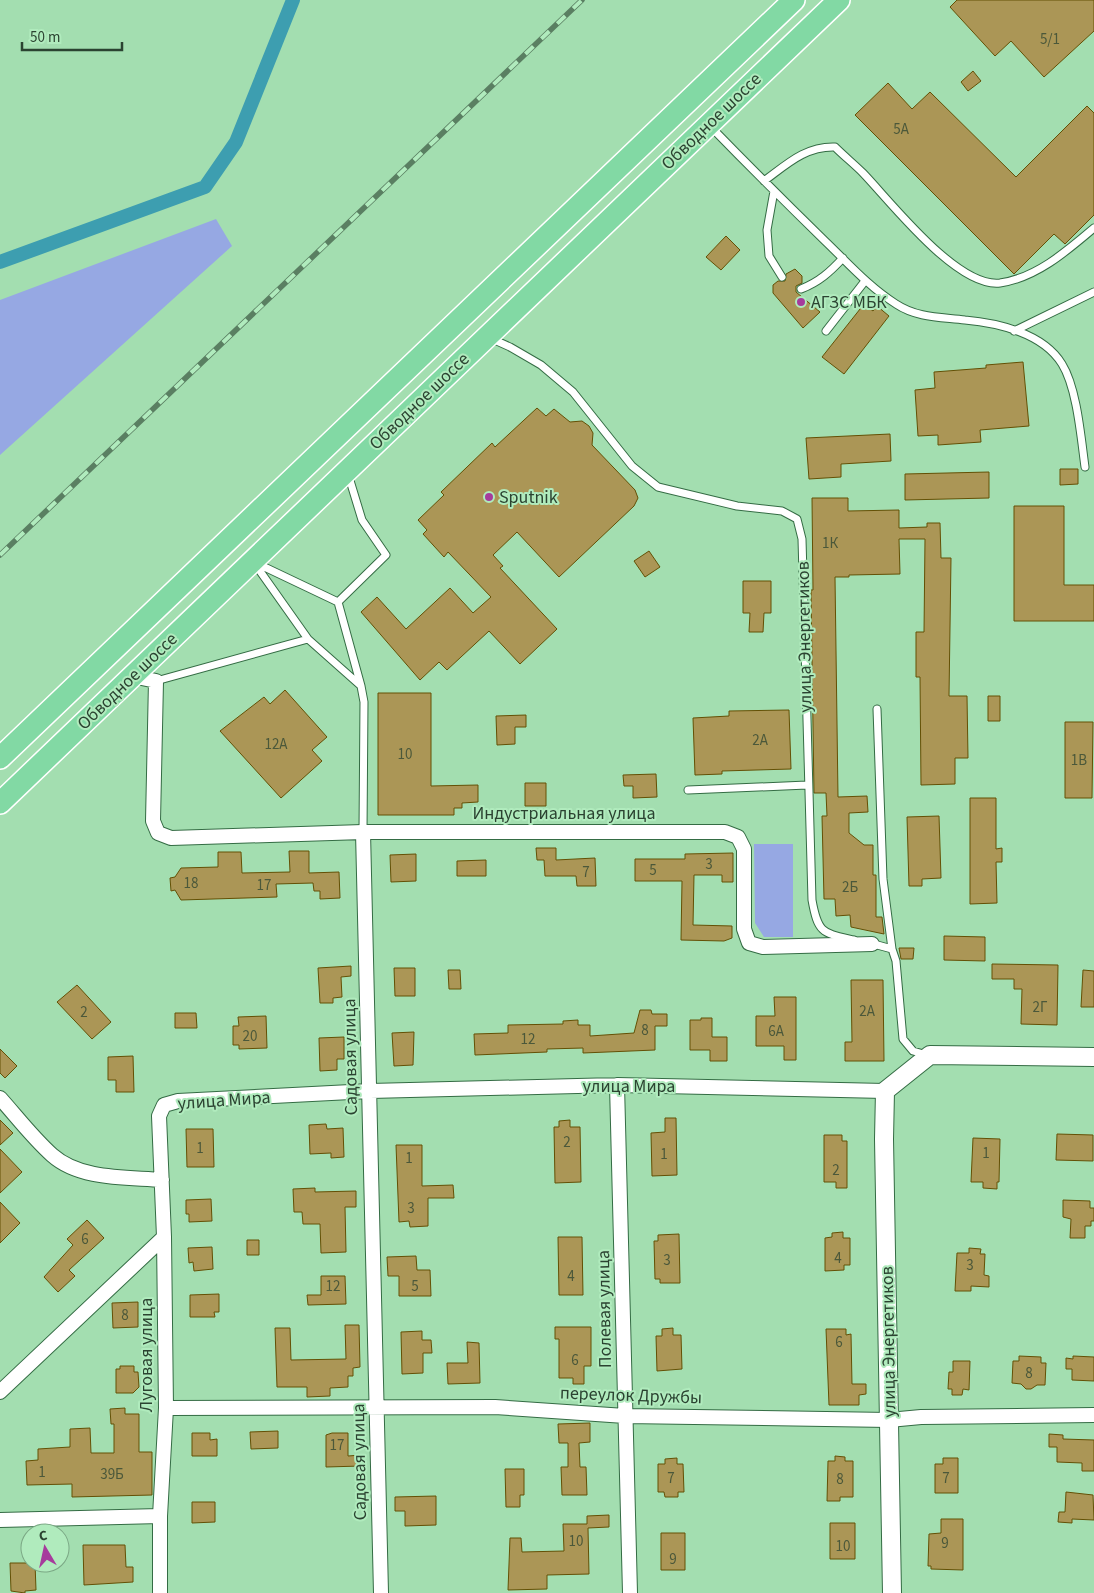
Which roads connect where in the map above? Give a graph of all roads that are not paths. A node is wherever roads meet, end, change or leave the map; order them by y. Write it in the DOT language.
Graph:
graph roads {
  1 [pos="794,0"];
  2 [pos="839,0"];
  3 [pos="708,124"];
  4 [pos="764,181"];
  5 [pos="774,192"];
  6 [pos="1094,228"];
  7 [pos="843,258"];
  8 [pos="782,277"];
  9 [pos="865,281"];
  10 [pos="801,289"];
  11 [pos="1094,292"];
  12 [pos="826,331"];
  13 [pos="1014,331"];
  14 [pos="487,337"];
  15 [pos="1085,467"];
  16 [pos="347,470"];
  17 [pos="253,561"];
  18 [pos="338,602"];
  19 [pos="308,639"];
  20 [pos="132,676"];
  21 [pos="156,681"];
  22 [pos="361,686"];
  23 [pos="877,709"];
  24 [pos="0,758"];
  25 [pos="807,785"];
  26 [pos="688,790"];
  27 [pos="0,802"];
  28 [pos="363,832"];
  29 [pos="872,944"];
  30 [pos="892,949"];
  31 [pos="930,1055"];
  32 [pos="1094,1057"];
  33 [pos="617,1085"];
  34 [pos="370,1091"];
  35 [pos="886,1091"];
  36 [pos="0,1098"];
  37 [pos="159,1116"];
  38 [pos="162,1180"];
  39 [pos="164,1237"];
  40 [pos="0,1391"];
  41 [pos="166,1408"];
  42 [pos="376,1409"];
  43 [pos="1094,1415"];
  44 [pos="625,1416"];
  45 [pos="889,1420"];
  46 [pos="160,1516"];
  47 [pos="0,1520"];
  48 [pos="160,1593"];
  49 [pos="381,1593"];
  50 [pos="630,1593"];
  51 [pos="892,1593"];
  1 -- 24 [label="main road, Обводное шоссе"];
  2 -- 3 [label="main road, Обводное шоссе"];
  3 -- 4 [label="lane"];
  3 -- 14 [label="main road, Обводное шоссе"];
  4 -- 5 [label="lane"];
  4 -- 6 [label="lane"];
  5 -- 7 [label="lane"];
  5 -- 8 [label="lane"];
  7 -- 9 [label="lane"];
  7 -- 10 [label="lane"];
  9 -- 12 [label="lane"];
  9 -- 13 [label="lane"];
  11 -- 13 [label="lane"];
  13 -- 15 [label="lane"];
  14 -- 16 [label="main road, Обводное шоссе"];
  14 -- 25 [label="lane, улица Энергетиков"];
  16 -- 17 [label="main road, Обводное шоссе"];
  16 -- 18 [label="lane"];
  17 -- 18 [label="lane"];
  17 -- 19 [label="lane"];
  17 -- 20 [label="main road, Обводное шоссе"];
  18 -- 22 [label="lane, Садовая улица"];
  19 -- 21 [label="lane"];
  19 -- 22 [label="lane"];
  20 -- 21 [label="street"];
  20 -- 27 [label="main road, Обводное шоссе"];
  21 -- 28 [label="street, Индустриальная улица"];
  22 -- 28 [label="lane, Садовая улица"];
  23 -- 30 [label="lane"];
  25 -- 26 [label="lane"];
  25 -- 29 [label="lane, улица Энергетиков"];
  28 -- 29 [label="street, Индустриальная улица"];
  28 -- 34 [label="street, Садовая улица"];
  29 -- 30 [label="lane, улица Энергетиков"];
  30 -- 31 [label="lane"];
  31 -- 32 [label="street"];
  31 -- 35 [label="street"];
  33 -- 34 [label="street, улица Мира"];
  33 -- 35 [label="street, улица Мира"];
  33 -- 44 [label="street, Полевая улица"];
  34 -- 37 [label="street, улица Мира"];
  34 -- 42 [label="street, Садовая улица"];
  35 -- 45 [label="street, улица Энергетиков"];
  36 -- 38 [label="street"];
  37 -- 38 [label="street, Луговая улица"];
  38 -- 39 [label="street, Луговая улица"];
  39 -- 40 [label="street"];
  39 -- 41 [label="street, Луговая улица"];
  41 -- 42 [label="street, переулок Дружбы"];
  41 -- 46 [label="street, Луговая улица"];
  42 -- 44 [label="street, переулок Дружбы"];
  42 -- 49 [label="street, Садовая улица"];
  43 -- 45 [label="street, переулок Дружбы"];
  44 -- 45 [label="street, переулок Дружбы"];
  44 -- 50 [label="street, Полевая улица"];
  45 -- 51 [label="street, улица Энергетиков"];
  46 -- 47 [label="street"];
  46 -- 48 [label="street, Луговая улица"];
}
